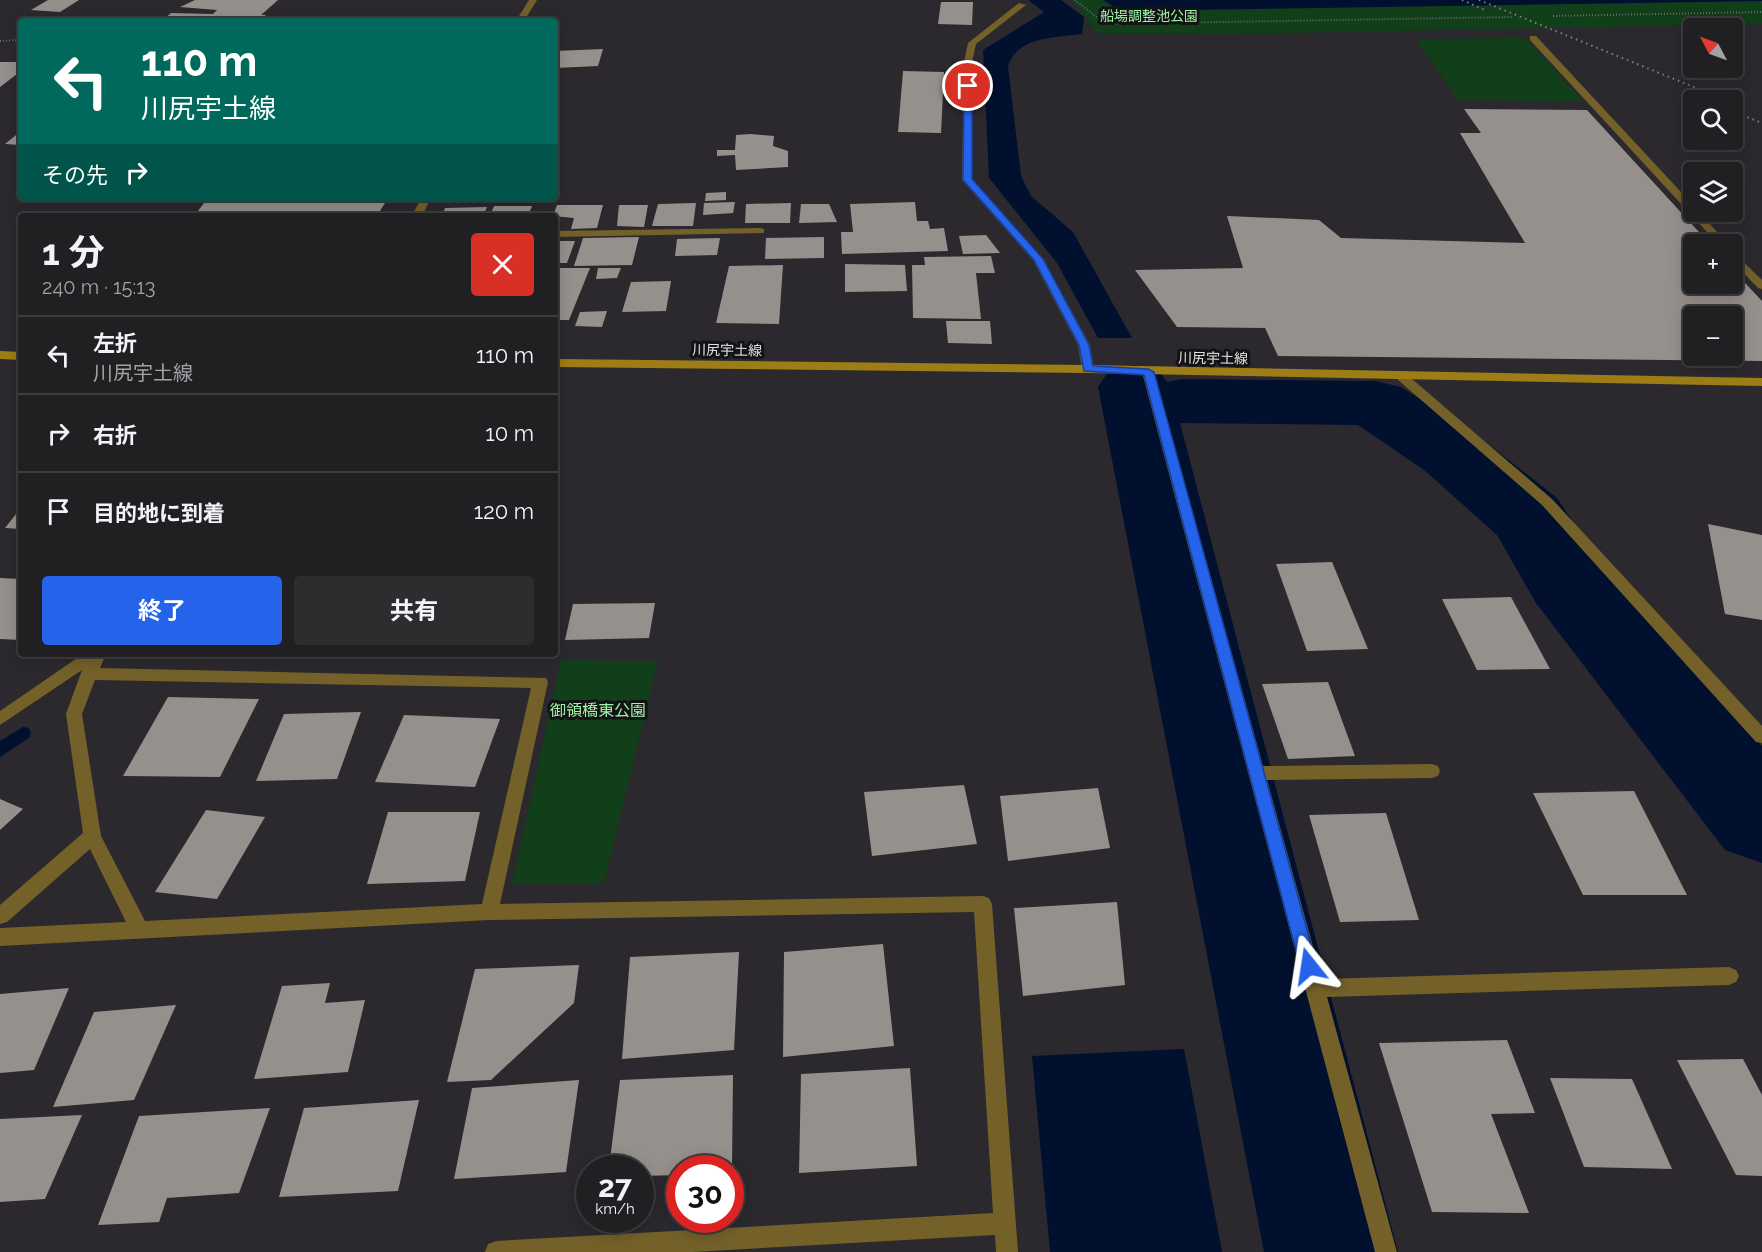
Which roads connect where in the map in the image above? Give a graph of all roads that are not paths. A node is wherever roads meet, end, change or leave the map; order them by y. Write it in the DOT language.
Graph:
graph roads {
  1 [pos="533,0"];
  2 [pos="1022,5"];
  3 [pos="522,18"];
  4 [pos="1533,38"];
  5 [pos="760,231"];
  6 [pos="558,234"];
  7 [pos="1715,234"];
  8 [pos="1743,266"];
  9 [pos="1762,286"];
  10 [pos="0,356"];
  11 [pos="18,356"];
  12 [pos="558,363"];
  13 [pos="1088,369"];
  14 [pos="1148,372"];
  15 [pos="1401,376"];
  16 [pos="1762,382"];
  17 [pos="92,657"];
  18 [pos="95,657"];
  19 [pos="88,674"];
  20 [pos="0,719"];
  21 [pos="1762,737"];
  22 [pos="1432,771"];
  23 [pos="1256,773"];
  24 [pos="92,836"];
  25 [pos="489,912"];
  26 [pos="0,916"];
  27 [pos="139,928"];
  28 [pos="0,937"];
  29 [pos="1729,976"];
  30 [pos="1314,988"];
  31 [pos="1004,1223"];
  32 [pos="496,1252"];
  33 [pos="1007,1252"];
  34 [pos="1386,1252"];
  1 -- 3 [label="street"];
  2 -- 13 [label="street"];
  4 -- 7 [label="street"];
  5 -- 6 [label="street"];
  8 -- 9 [label="street"];
  10 -- 11 [label="main road"];
  12 -- 13 [label="main road, 川尻宇土線"];
  13 -- 14 [label="main road, 川尻宇土線"];
  14 -- 15 [label="main road, 川尻宇土線"];
  14 -- 23 [label="street"];
  15 -- 16 [label="main road, 川尻宇土線"];
  15 -- 21 [label="street"];
  17 -- 20 [label="street"];
  18 -- 19 [label="street"];
  19 -- 24 [label="street"];
  19 -- 25 [label="street"];
  22 -- 23 [label="street"];
  23 -- 30 [label="street"];
  24 -- 26 [label="street"];
  24 -- 27 [label="street"];
  25 -- 27 [label="street"];
  25 -- 31 [label="street"];
  27 -- 28 [label="street"];
  29 -- 30 [label="street"];
  30 -- 34 [label="street"];
  31 -- 32 [label="street"];
  31 -- 33 [label="street"];
}
